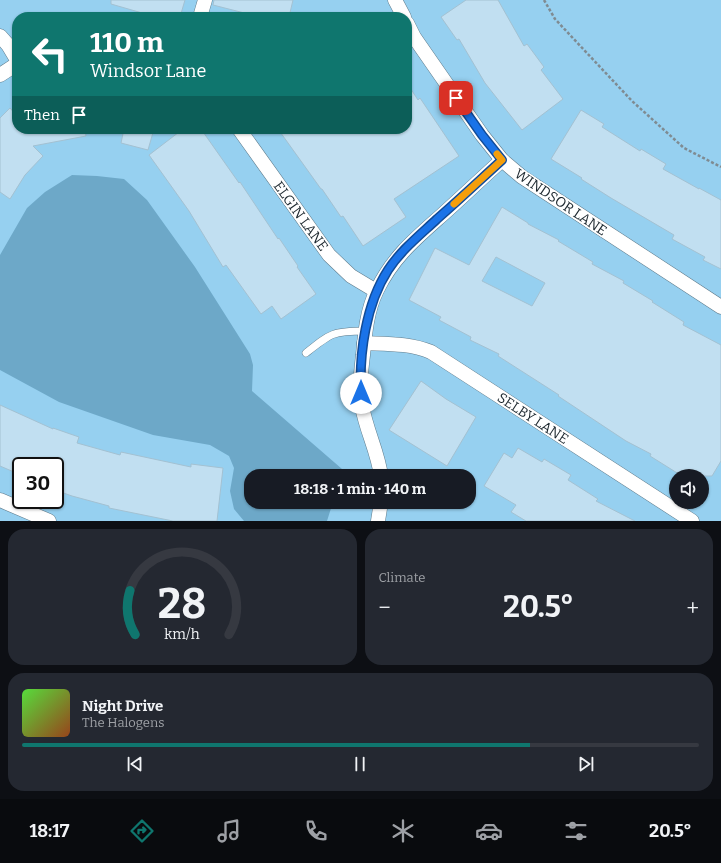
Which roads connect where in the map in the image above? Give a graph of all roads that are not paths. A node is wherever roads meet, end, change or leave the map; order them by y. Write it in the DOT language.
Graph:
graph roads {
  1 [pos="205,0"];
  2 [pos="395,0"];
  3 [pos="201,12"];
  4 [pos="401,12"];
  5 [pos="412,33"];
  6 [pos="0,36"];
  7 [pos="12,53"];
  8 [pos="12,67"];
  9 [pos="0,75"];
  10 [pos="243,134"];
  11 [pos="502,160"];
  12 [pos="376,292"];
  13 [pos="721,307"];
  14 [pos="365,337"];
  15 [pos="306,353"];
  16 [pos="380,469"];
  17 [pos="0,500"];
  18 [pos="380,509"];
  19 [pos="49,521"];
  20 [pos="378,521"];
  21 [pos="692,521"];
  1 -- 3 [label="street"];
  2 -- 4 [label="street"];
  5 -- 11 [label="street, WINDSOR LANE"];
  6 -- 7 [label="street"];
  8 -- 9 [label="street"];
  10 -- 12 [label="street, ELGIN LANE"];
  11 -- 12 [label="street"];
  11 -- 13 [label="street, WINDSOR LANE"];
  12 -- 14 [label="street"];
  14 -- 15 [label="lane"];
  14 -- 16 [label="street"];
  14 -- 21 [label="street, SELBY LANE"];
  17 -- 19 [label="street"];
  18 -- 20 [label="street"];
}
